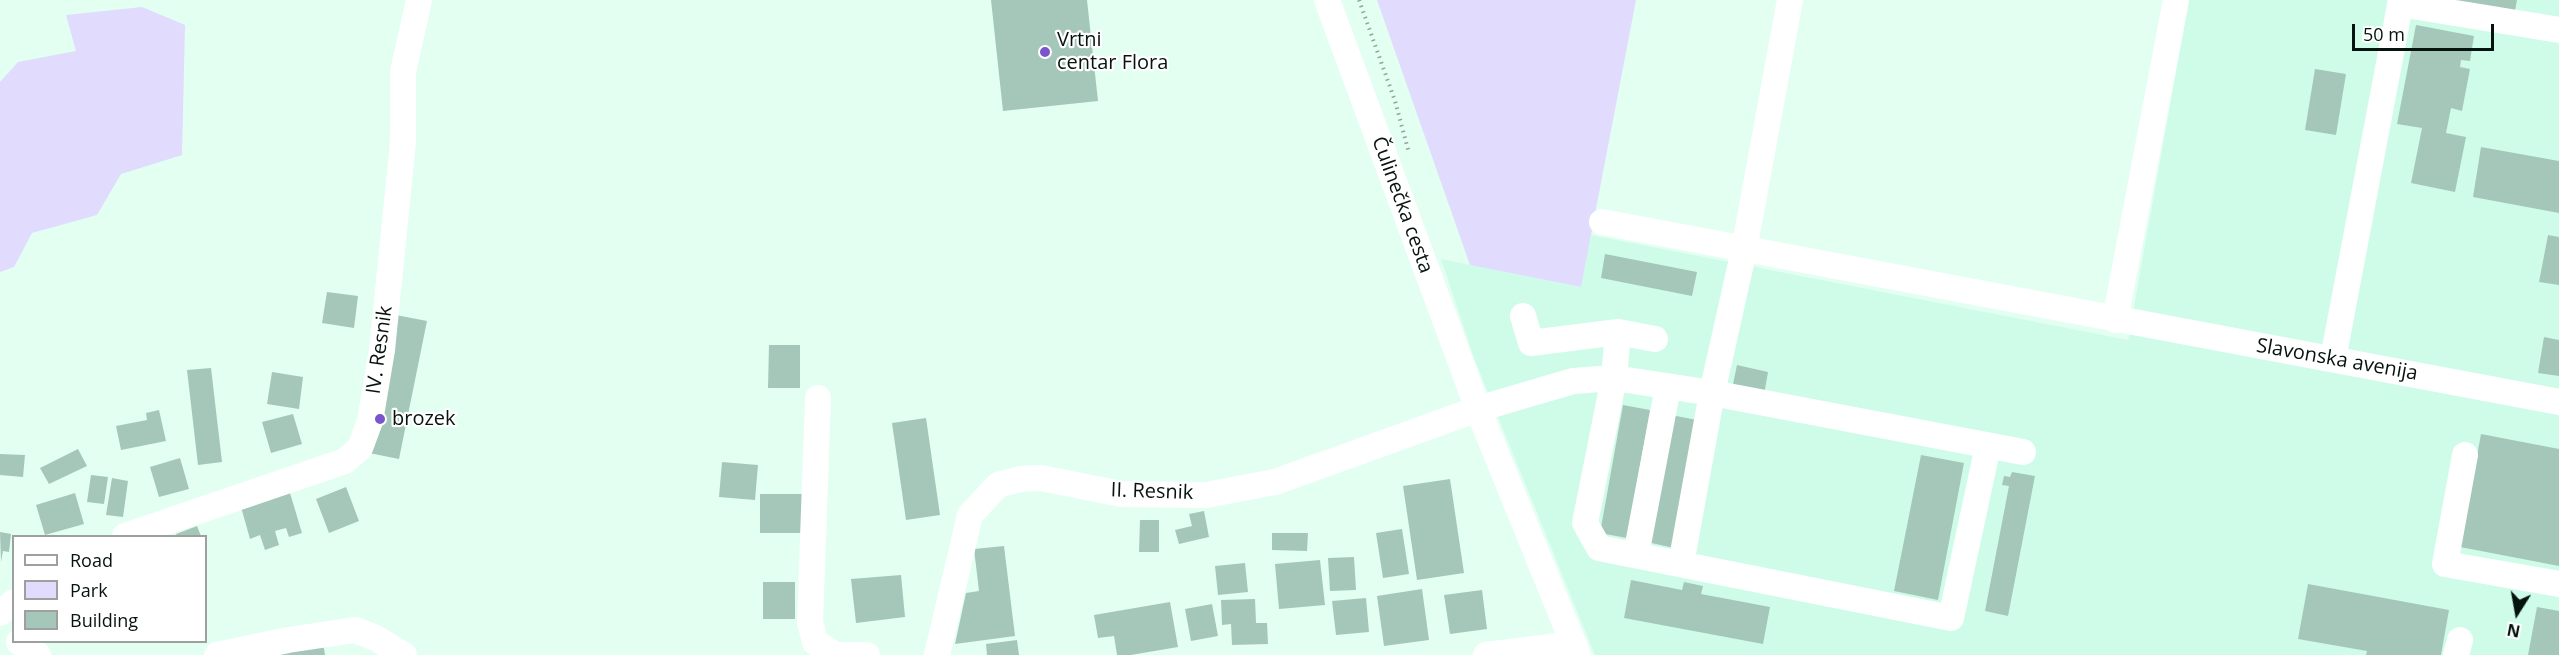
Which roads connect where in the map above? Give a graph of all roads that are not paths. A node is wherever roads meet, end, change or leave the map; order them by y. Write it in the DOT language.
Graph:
graph roads {
  1 [pos="419,0"];
  2 [pos="1327,0"];
  3 [pos="1790,0"];
  4 [pos="2176,0"];
  5 [pos="2401,2"];
  6 [pos="2559,30"];
  7 [pos="1602,222"];
  8 [pos="1744,249"];
  9 [pos="1523,316"];
  10 [pos="2115,320"];
  11 [pos="1618,332"];
  12 [pos="1655,339"];
  13 [pos="2333,359"];
  14 [pos="1614,378"];
  15 [pos="1668,387"];
  16 [pos="1712,393"];
  17 [pos="818,398"];
  18 [pos="2559,402"];
  19 [pos="1478,409"];
  20 [pos="1988,446"];
  21 [pos="2023,452"];
  22 [pos="2465,454"];
  23 [pos="131,535"];
  24 [pos="1636,555"];
  25 [pos="1682,564"];
  26 [pos="2559,584"];
  27 [pos="12,604"];
  28 [pos="0,613"];
  29 [pos="20,643"];
  30 [pos="1576,650"];
  31 [pos="833,654"];
  32 [pos="38,655"];
  33 [pos="217,655"];
  34 [pos="404,655"];
  35 [pos="867,655"];
  36 [pos="937,655"];
  37 [pos="1486,655"];
  1 -- 23 [label="street, IV. Resnik"];
  2 -- 19 [label="street, Čulinečka cesta"];
  3 -- 8 [label="street"];
  4 -- 10 [label="street"];
  5 -- 6 [label="street"];
  5 -- 13 [label="street"];
  7 -- 8 [label="street, Slavonska avenija"];
  8 -- 10 [label="street, Slavonska avenija"];
  8 -- 16 [label="street"];
  9 -- 11 [label="street"];
  10 -- 13 [label="street, Slavonska avenija"];
  11 -- 12 [label="street"];
  11 -- 14 [label="street"];
  13 -- 18 [label="street, Slavonska avenija"];
  14 -- 15 [label="street"];
  14 -- 19 [label="street"];
  14 -- 24 [label="street"];
  15 -- 16 [label="street"];
  15 -- 24 [label="street"];
  16 -- 20 [label="street"];
  16 -- 25 [label="street"];
  17 -- 31 [label="street"];
  19 -- 30 [label="street, Čulinečka cesta"];
  19 -- 36 [label="street, II. Resnik"];
  20 -- 21 [label="street"];
  20 -- 25 [label="street"];
  22 -- 26 [label="street"];
  24 -- 25 [label="street"];
  27 -- 28 [label="street"];
  29 -- 32 [label="street"];
  30 -- 37 [label="street"];
  31 -- 35 [label="street"];
  33 -- 34 [label="street"];
}
